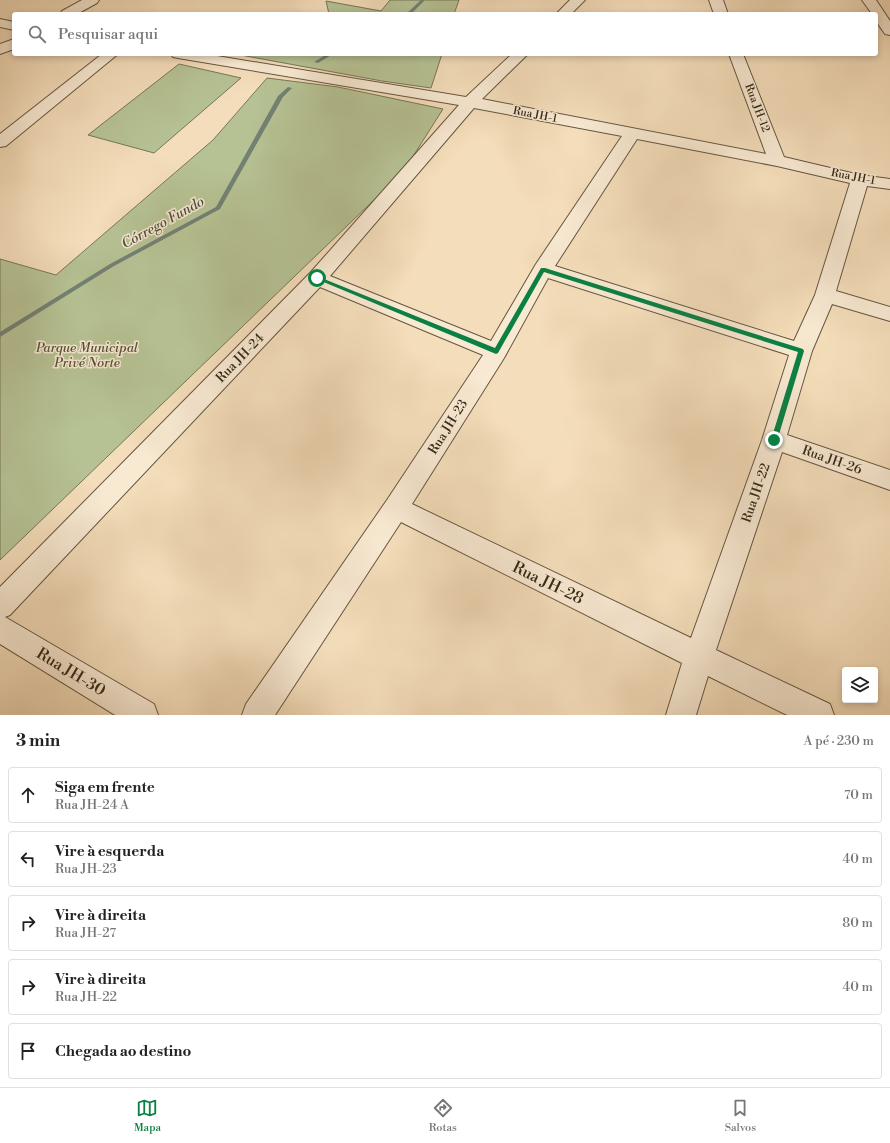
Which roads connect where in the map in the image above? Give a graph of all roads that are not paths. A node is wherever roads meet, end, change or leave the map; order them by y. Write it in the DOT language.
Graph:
graph roads {
  1 [pos="92,0"];
  2 [pos="578,0"];
  3 [pos="716,0"];
  4 [pos="869,0"];
  5 [pos="71,12"];
  6 [pos="565,12"];
  7 [pos="720,12"];
  8 [pos="877,12"];
  9 [pos="878,13"];
  10 [pos="0,23"];
  11 [pos="12,26"];
  12 [pos="890,31"];
  13 [pos="12,44"];
  14 [pos="0,50"];
  15 [pos="108,56"];
  16 [pos="190,56"];
  17 [pos="519,56"];
  18 [pos="737,56"];
  19 [pos="470,102"];
  20 [pos="632,134"];
  21 [pos="0,142"];
  22 [pos="777,162"];
  23 [pos="860,180"];
  24 [pos="890,184"];
  25 [pos="543,270"];
  26 [pos="317,278"];
  27 [pos="825,295"];
  28 [pos="890,314"];
  29 [pos="801,351"];
  30 [pos="496,352"];
  31 [pos="774,440"];
  32 [pos="890,480"];
  33 [pos="396,508"];
  34 [pos="0,606"];
  35 [pos="0,628"];
  36 [pos="699,657"];
  37 [pos="142,715"];
  38 [pos="257,715"];
  39 [pos="681,715"];
  40 [pos="819,715"];
  1 -- 5 [label="street"];
  2 -- 6 [label="street"];
  3 -- 7 [label="street"];
  4 -- 8 [label="street"];
  9 -- 12 [label="street"];
  10 -- 11 [label="street"];
  13 -- 14 [label="street"];
  15 -- 21 [label="street"];
  16 -- 19 [label="street, Rua JH-1"];
  17 -- 19 [label="street, Rua JH-24"];
  18 -- 22 [label="street, Rua JH-12"];
  19 -- 20 [label="street, Rua JH-1"];
  19 -- 26 [label="street, Rua JH-24"];
  20 -- 22 [label="street, Rua JH-1"];
  20 -- 25 [label="street, Rua JH-23"];
  22 -- 23 [label="street, Rua JH-1"];
  23 -- 24 [label="street, Rua JH-1"];
  23 -- 27 [label="street, Rua JH-22"];
  25 -- 29 [label="street"];
  25 -- 30 [label="street, Rua JH-23"];
  26 -- 30 [label="street"];
  26 -- 34 [label="street, Rua JH-24"];
  27 -- 28 [label="street"];
  27 -- 29 [label="street, Rua JH-22"];
  29 -- 31 [label="street, Rua JH-22"];
  30 -- 33 [label="street, Rua JH-23"];
  31 -- 32 [label="street, Rua JH-26"];
  31 -- 36 [label="street, Rua JH-22"];
  33 -- 36 [label="street, Rua JH-28"];
  33 -- 38 [label="street, Rua JH-23"];
  35 -- 37 [label="street, Rua JH-30"];
  36 -- 39 [label="street, Rua JH-22"];
  36 -- 40 [label="street, Rua JH-28"];
}
